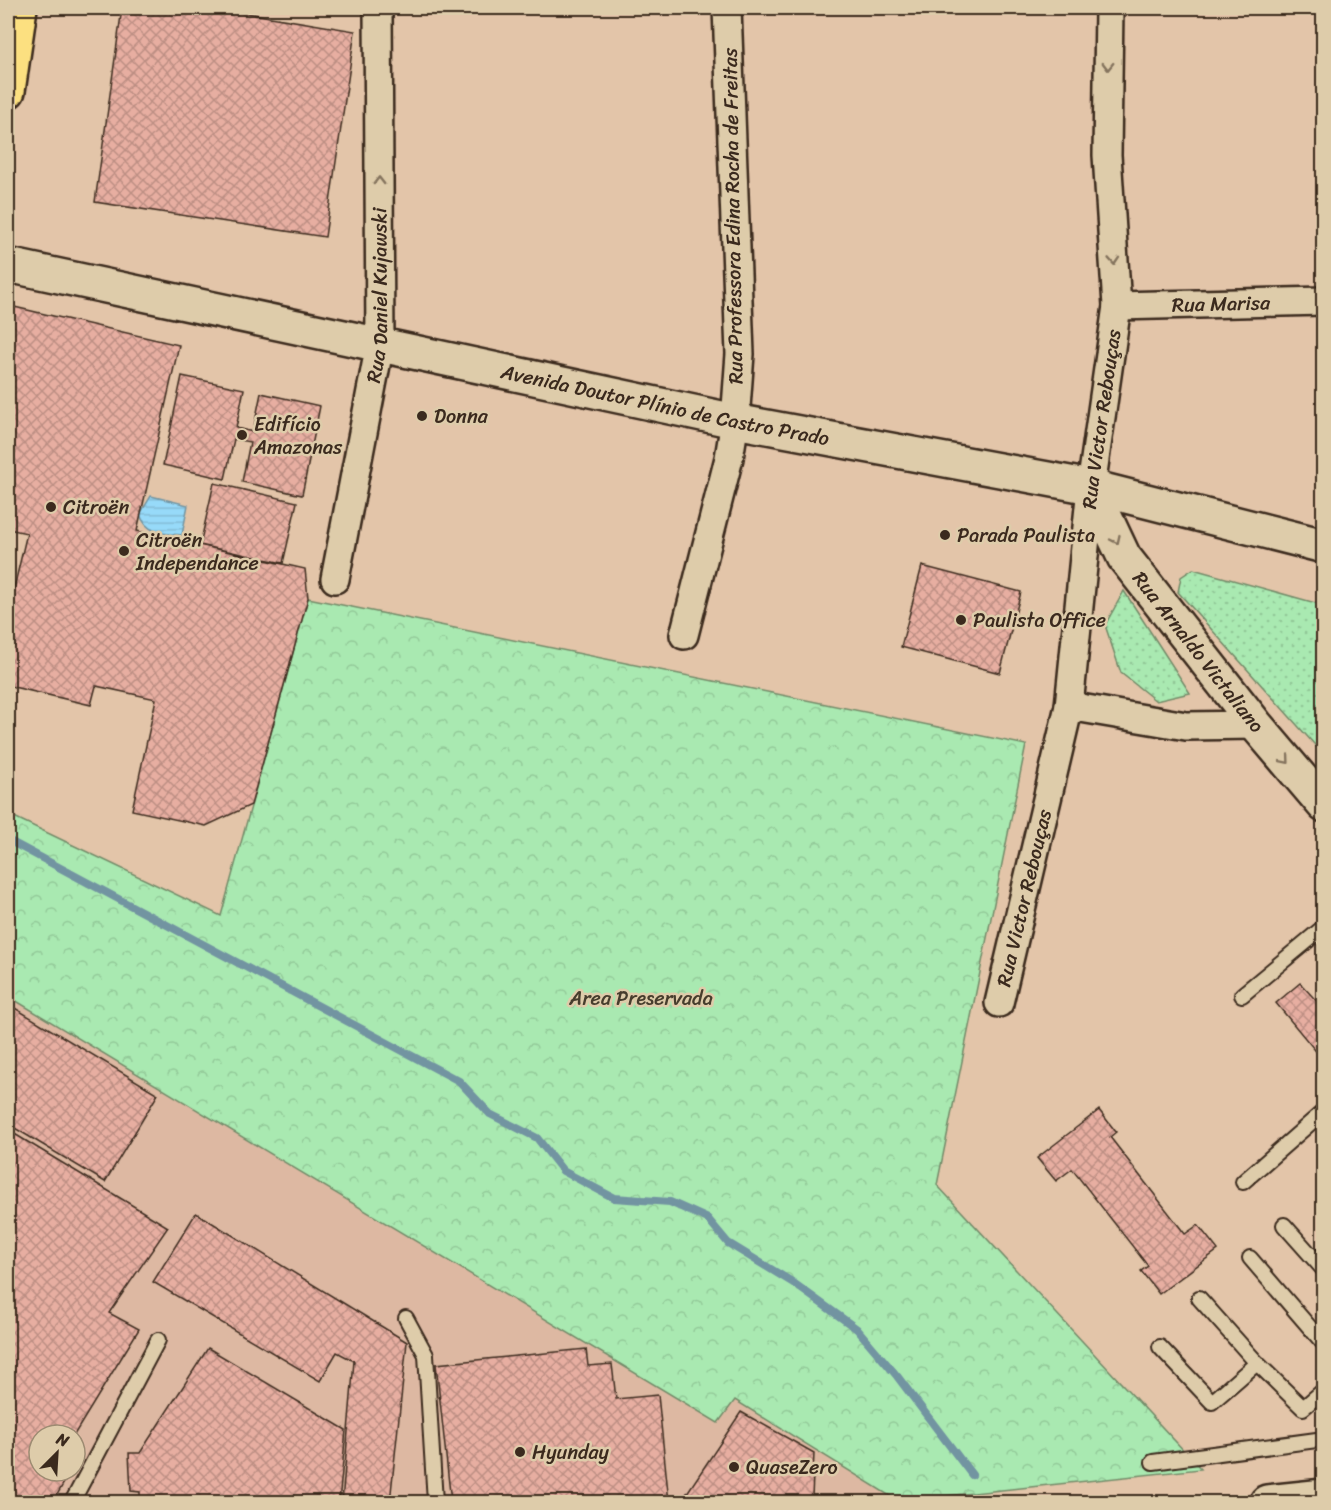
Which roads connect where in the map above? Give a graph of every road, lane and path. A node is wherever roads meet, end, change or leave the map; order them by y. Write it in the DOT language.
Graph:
graph roads {
  1 [pos="20,8"];
  2 [pos="378,8"];
  3 [pos="727,8"];
  4 [pos="1109,8"];
  5 [pos="8,91"];
  6 [pos="8,265"];
  7 [pos="1323,302"];
  8 [pos="1117,306"];
  9 [pos="380,344"];
  10 [pos="735,421"];
  11 [pos="1091,487"];
  12 [pos="1323,546"];
  13 [pos="334,579"];
  14 [pos="684,635"];
  15 [pos="1069,706"];
  16 [pos="1256,725"];
  17 [pos="1323,806"];
  18 [pos="1323,927"];
  19 [pos="1242,995"];
  20 [pos="999,1002"];
  21 [pos="1323,1112"];
  22 [pos="1243,1182"];
  23 [pos="1284,1225"];
  24 [pos="1250,1258"];
  25 [pos="1323,1270"];
  26 [pos="1199,1299"];
  27 [pos="406,1318"];
  28 [pos="158,1340"];
  29 [pos="1323,1344"];
  30 [pos="1160,1347"];
  31 [pos="1257,1363"];
  32 [pos="1323,1390"];
  33 [pos="1323,1439"];
  34 [pos="1153,1462"];
  35 [pos="1323,1496"];
  36 [pos="72,1503"];
  37 [pos="435,1503"];
  38 [pos="1267,1503"];
  1 -- 5 [label="main road"];
  9 -- 2 [label="street, Rua Daniel Kujawski, one-way"];
  3 -- 10 [label="street, Rua Professora Edina Rocha de Freitas"];
  4 -- 8 [label="street, Rua Victor Rebouças, one-way"];
  6 -- 9 [label="street, Avenida Doutor Plínio de Castro Prado"];
  7 -- 8 [label="street, Rua Marisa"];
  8 -- 11 [label="street, Rua Victor Rebouças"];
  9 -- 10 [label="street, Avenida Doutor Plínio de Castro Prado"];
  9 -- 13 [label="street, Rua Daniel Kujawski"];
  10 -- 11 [label="street, Avenida Doutor Plínio de Castro Prado"];
  10 -- 14 [label="street, Rua Professora Edina Rocha de Freitas"];
  11 -- 12 [label="street, Avenida Doutor Plínio de Castro Prado"];
  11 -- 15 [label="street, Rua Victor Rebouças"];
  11 -- 16 [label="street, Rua Arnaldo Victaliano, one-way"];
  15 -- 16 [label="street"];
  15 -- 20 [label="street, Rua Victor Rebouças"];
  16 -- 17 [label="street, Rua Arnaldo Victaliano, one-way"];
  18 -- 19 [label="lane"];
  21 -- 22 [label="lane"];
  23 -- 25 [label="lane"];
  24 -- 29 [label="lane"];
  26 -- 31 [label="lane"];
  27 -- 37 [label="lane"];
  28 -- 36 [label="lane"];
  30 -- 31 [label="lane"];
  31 -- 32 [label="lane"];
  33 -- 34 [label="lane"];
  35 -- 38 [label="street"];
}
